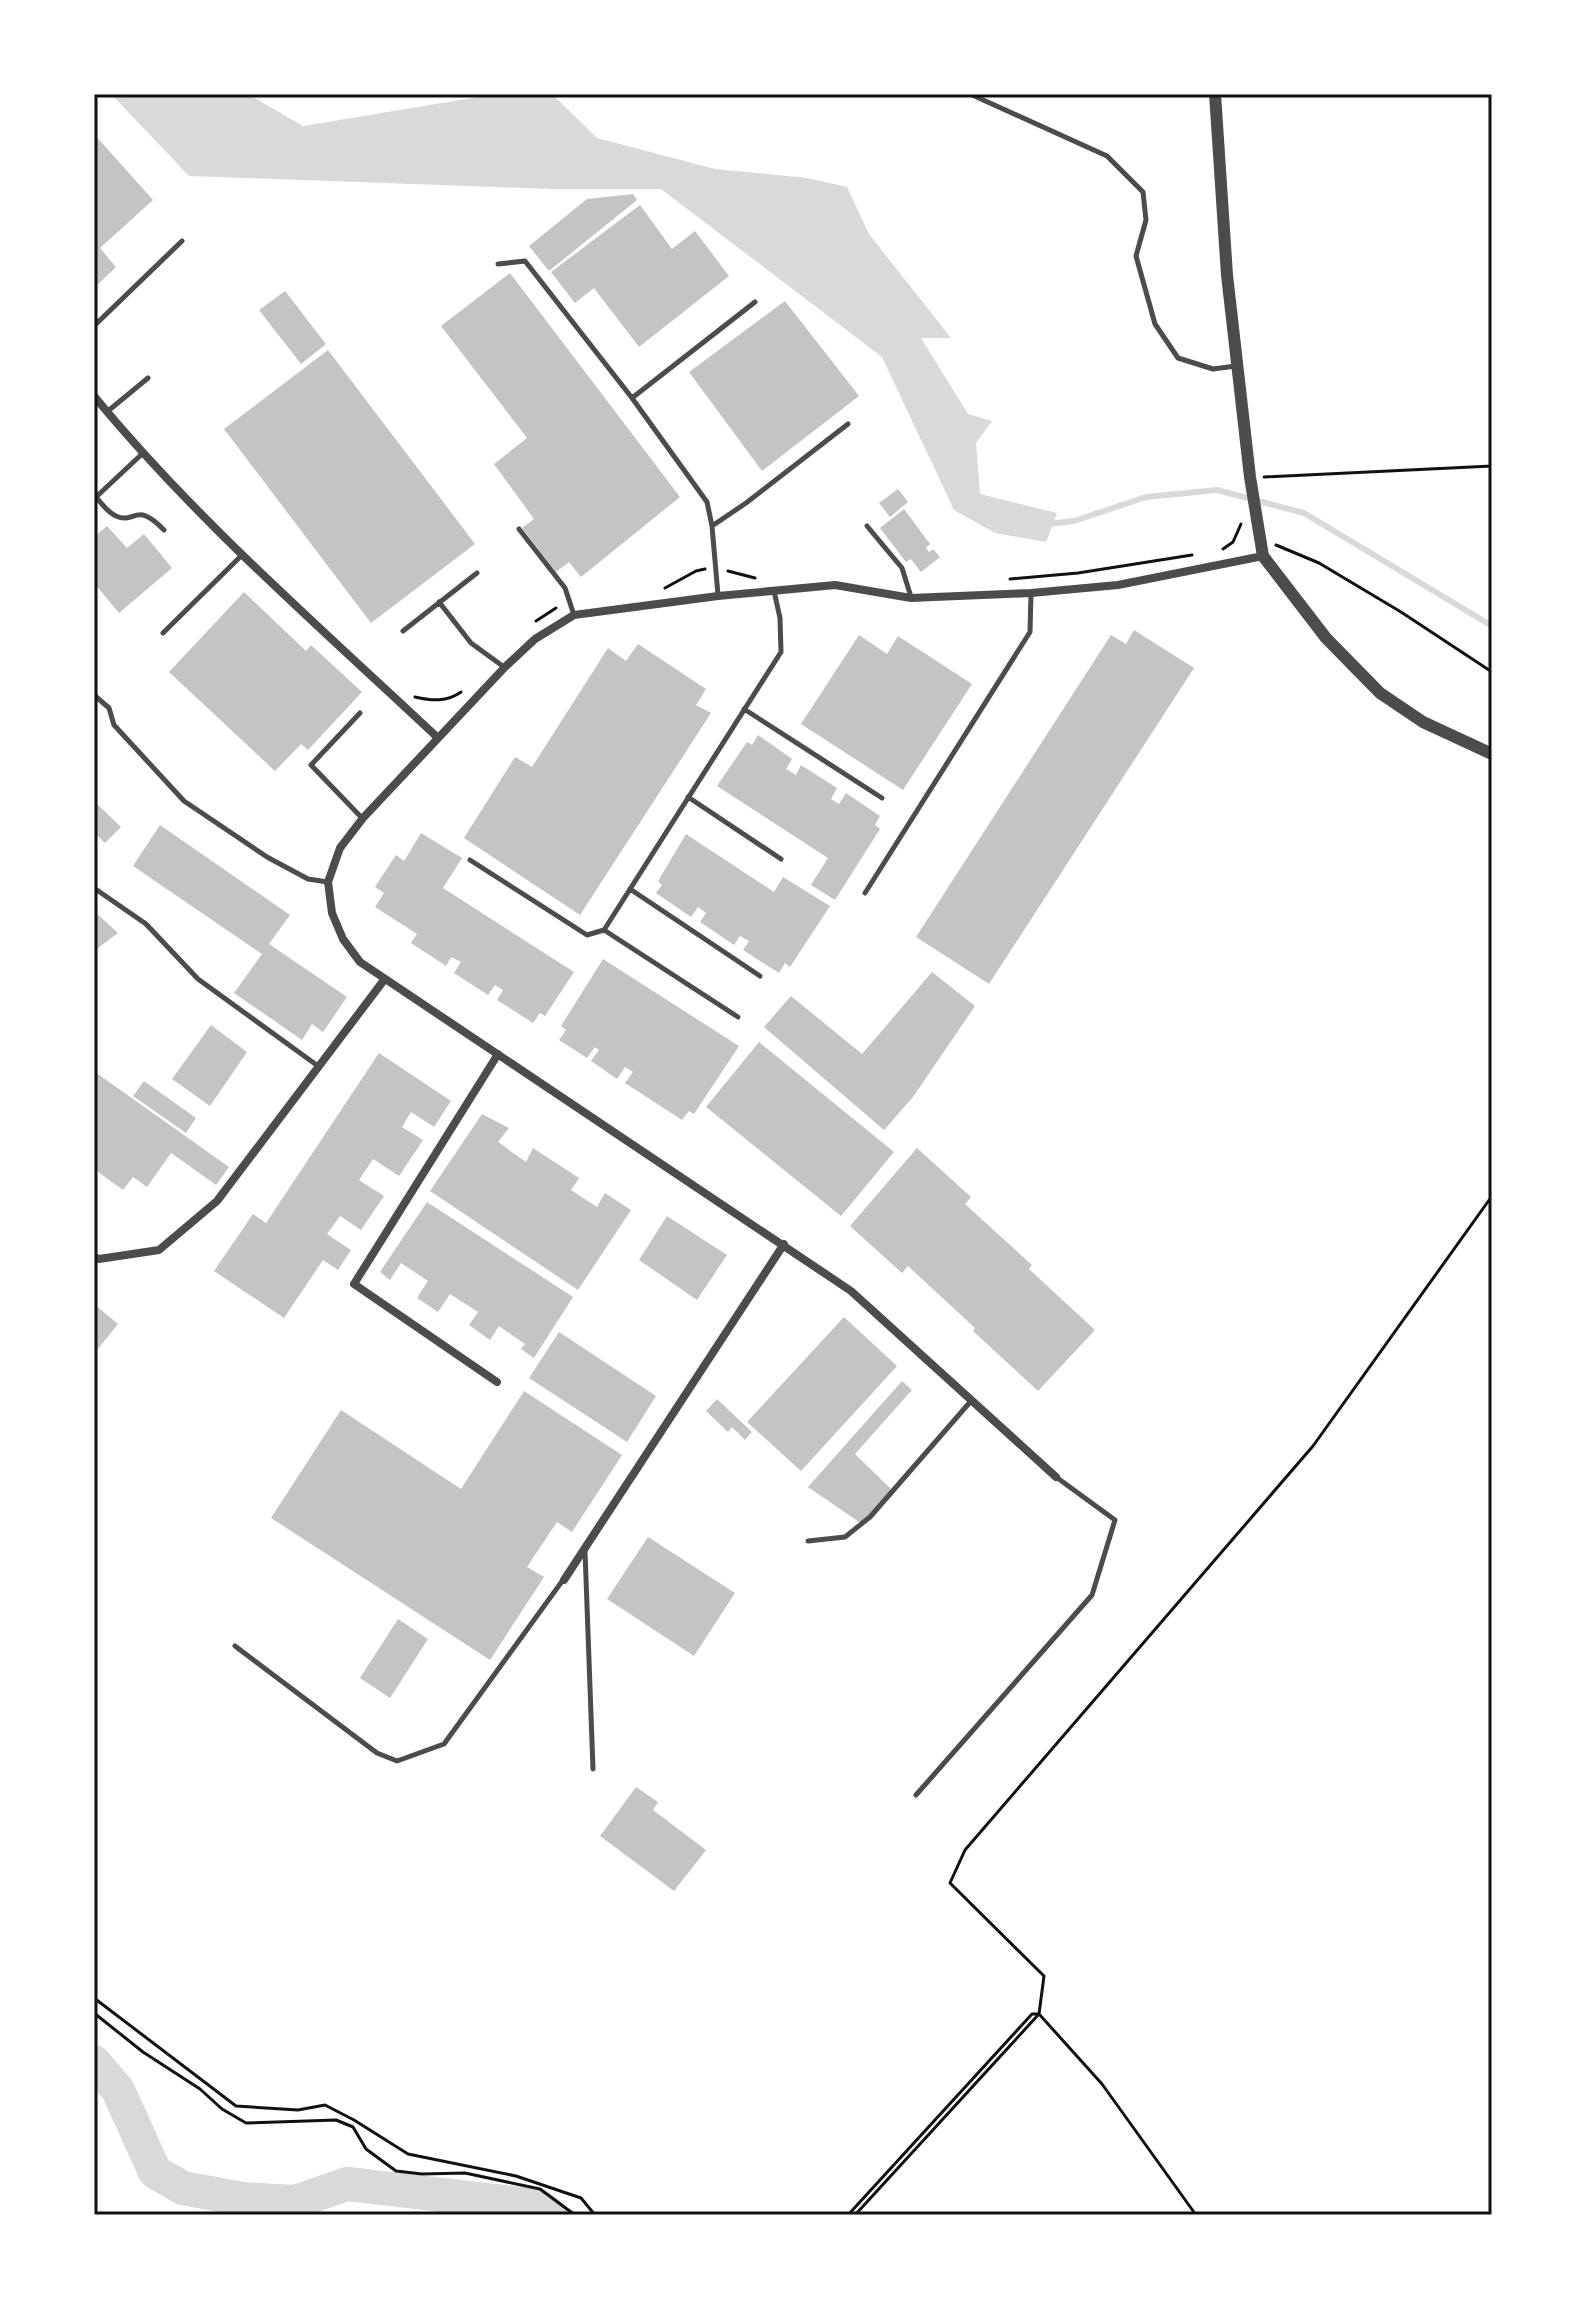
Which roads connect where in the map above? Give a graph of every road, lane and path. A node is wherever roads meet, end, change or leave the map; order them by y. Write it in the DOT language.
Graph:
graph roads {
  1 [pos="970,94"];
  2 [pos="1215,94"];
  3 [pos="182,241"];
  4 [pos="498,264"];
  5 [pos="755,302"];
  6 [pos="94,326"];
  7 [pos="1237,366"];
  8 [pos="148,378"];
  9 [pos="94,396"];
  10 [pos="632,398"];
  11 [pos="107,412"];
  12 [pos="848,424"];
  13 [pos="143,452"];
  14 [pos="1492,466"];
  15 [pos="1250,477"];
  16 [pos="95,498"];
  17 [pos="1242,523"];
  18 [pos="712,526"];
  19 [pos="867,526"];
  20 [pos="519,529"];
  21 [pos="164,530"];
  22 [pos="1260,541"];
  23 [pos="1216,553"];
  24 [pos="242,554"];
  25 [pos="1202,554"];
  26 [pos="1263,556"];
  27 [pos="716,567"];
  28 [pos="477,573"];
  29 [pos="759,579"];
  30 [pos="1003,579"];
  31 [pos="662,589"];
  32 [pos="774,590"];
  33 [pos="1031,593"];
  34 [pos="718,596"];
  35 [pos="911,598"];
  36 [pos="570,601"];
  37 [pos="439,602"];
  38 [pos="574,615"];
  39 [pos="533,623"];
  40 [pos="403,631"];
  41 [pos="163,633"];
  42 [pos="505,667"];
  43 [pos="1492,672"];
  44 [pos="463,690"];
  45 [pos="94,695"];
  46 [pos="410,696"];
  47 [pos="744,709"];
  48 [pos="360,713"];
  49 [pos="438,738"];
  50 [pos="1492,754"];
  51 [pos="688,797"];
  52 [pos="882,798"];
  53 [pos="363,818"];
  54 [pos="781,859"];
  55 [pos="470,860"];
  56 [pos="328,882"];
  57 [pos="94,888"];
  58 [pos="630,889"];
  59 [pos="865,893"];
  60 [pos="604,930"];
  61 [pos="760,976"];
  62 [pos="384,980"];
  63 [pos="738,1017"];
  64 [pos="498,1054"];
  65 [pos="319,1066"];
  66 [pos="1492,1196"];
  67 [pos="784,1244"];
  68 [pos="94,1257"];
  69 [pos="497,1382"];
  70 [pos="972,1401"];
  71 [pos="1056,1477"];
  72 [pos="808,1541"];
  73 [pos="585,1546"];
  74 [pos="564,1580"];
  75 [pos="235,1646"];
  76 [pos="593,1769"];
  77 [pos="916,1795"];
  78 [pos="94,1998"];
  79 [pos="94,2013"];
  80 [pos="1039,2014"];
  81 [pos="575,2215"];
  82 [pos="595,2215"];
  83 [pos="848,2215"];
  84 [pos="855,2215"];
  85 [pos="1196,2215"];
  1 -- 7 [label="lane"];
  2 -- 7 [label="street"];
  3 -- 6 [label="lane"];
  4 -- 10 [label="lane"];
  5 -- 10 [label="lane"];
  7 -- 15 [label="street"];
  8 -- 11 [label="lane"];
  9 -- 11 [label="street"];
  10 -- 18 [label="lane"];
  11 -- 13 [label="street"];
  12 -- 18 [label="lane"];
  13 -- 16 [label="lane"];
  13 -- 24 [label="street"];
  14 -- 15 [label="path"];
  15 -- 22 [label="street"];
  16 -- 21 [label="lane"];
  17 -- 23 [label="path"];
  18 -- 27 [label="lane"];
  19 -- 35 [label="lane"];
  20 -- 36 [label="lane"];
  22 -- 26 [label="street"];
  22 -- 43 [label="path"];
  24 -- 41 [label="lane"];
  24 -- 49 [label="street"];
  25 -- 30 [label="path"];
  26 -- 33 [label="street"];
  26 -- 50 [label="street"];
  27 -- 29 [label="path"];
  27 -- 31 [label="path"];
  27 -- 34 [label="lane"];
  28 -- 37 [label="lane"];
  32 -- 34 [label="street"];
  32 -- 35 [label="street"];
  32 -- 47 [label="lane"];
  33 -- 35 [label="street"];
  33 -- 59 [label="lane"];
  34 -- 38 [label="street"];
  36 -- 38 [label="lane"];
  36 -- 39 [label="path"];
  37 -- 40 [label="lane"];
  37 -- 42 [label="lane"];
  38 -- 42 [label="street"];
  42 -- 49 [label="street"];
  44 -- 46 [label="path"];
  45 -- 56 [label="lane"];
  47 -- 51 [label="lane"];
  47 -- 52 [label="lane"];
  48 -- 53 [label="lane"];
  49 -- 53 [label="street"];
  51 -- 54 [label="lane"];
  51 -- 58 [label="lane"];
  53 -- 56 [label="street"];
  55 -- 60 [label="lane"];
  56 -- 62 [label="street"];
  57 -- 65 [label="lane"];
  58 -- 60 [label="lane"];
  58 -- 61 [label="lane"];
  60 -- 63 [label="lane"];
  62 -- 64 [label="street"];
  62 -- 65 [label="street"];
  64 -- 67 [label="street"];
  64 -- 69 [label="street"];
  65 -- 68 [label="street"];
  66 -- 80 [label="path"];
  67 -- 70 [label="street"];
  67 -- 73 [label="street"];
  70 -- 71 [label="street"];
  70 -- 72 [label="lane"];
  71 -- 77 [label="lane"];
  73 -- 74 [label="street"];
  73 -- 76 [label="lane"];
  74 -- 75 [label="lane"];
  78 -- 82 [label="path"];
  79 -- 81 [label="path"];
  80 -- 83 [label="path"];
  80 -- 84 [label="path"];
  80 -- 85 [label="path"];
}
